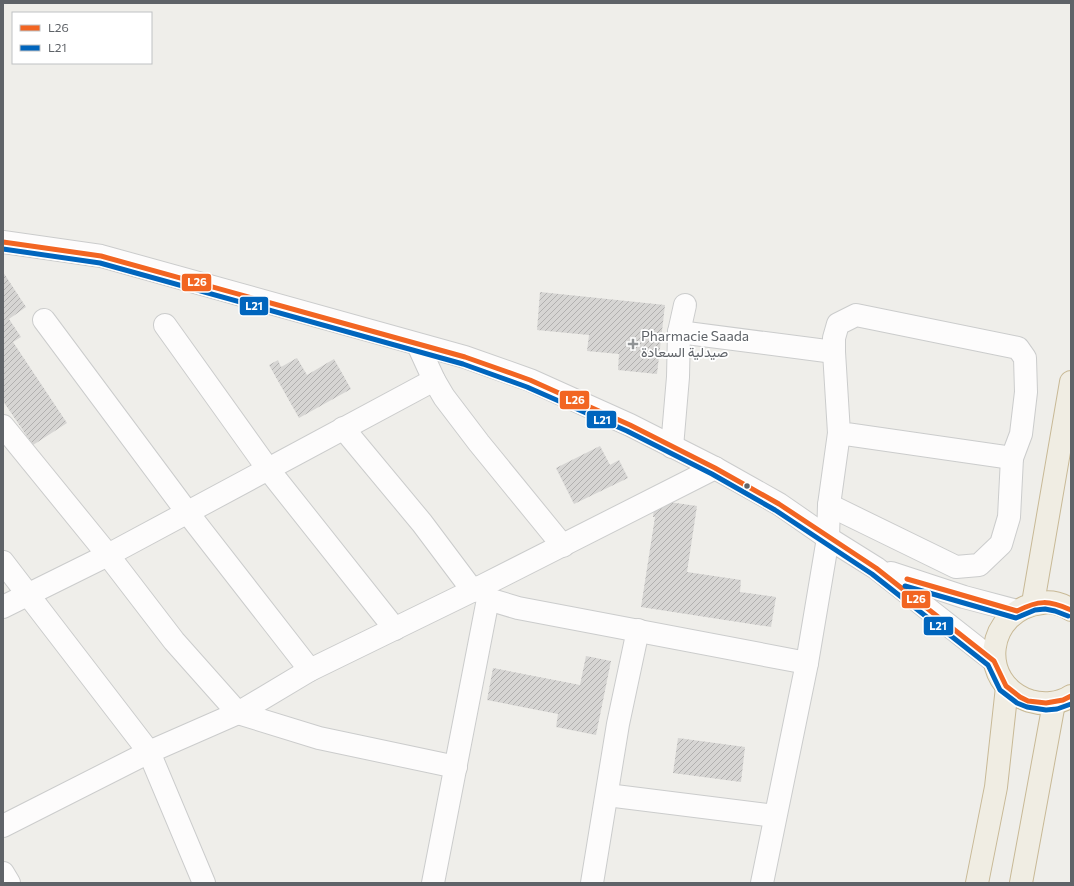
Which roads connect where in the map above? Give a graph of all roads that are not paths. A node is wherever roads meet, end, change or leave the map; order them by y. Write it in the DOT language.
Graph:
graph roads {
  1 [pos="3,242"];
  2 [pos="684,305"];
  3 [pos="44,320"];
  4 [pos="165,325"];
  5 [pos="679,332"];
  6 [pos="418,345"];
  7 [pos="834,352"];
  8 [pos="434,380"];
  9 [pos="1071,382"];
  10 [pos="3,426"];
  11 [pos="343,428"];
  12 [pos="838,433"];
  13 [pos="672,447"];
  14 [pos="1012,458"];
  15 [pos="268,468"];
  16 [pos="715,468"];
  17 [pos="829,506"];
  18 [pos="187,512"];
  19 [pos="828,538"];
  20 [pos="563,546"];
  21 [pos="108,556"];
  22 [pos="3,562"];
  23 [pos="876,568"];
  24 [pos="480,593"];
  25 [pos="29,596"];
  26 [pos="3,607"];
  27 [pos="1025,607"];
  28 [pos="1071,610"];
  29 [pos="395,629"];
  30 [pos="638,630"];
  31 [pos="994,661"];
  32 [pos="806,662"];
  33 [pos="310,670"];
  34 [pos="1007,687"];
  35 [pos="1063,699"];
  36 [pos="238,713"];
  37 [pos="149,752"];
  38 [pos="456,767"];
  39 [pos="607,795"];
  40 [pos="775,816"];
  41 [pos="3,826"];
  42 [pos="3,873"];
  43 [pos="209,882"];
  44 [pos="9,883"];
  45 [pos="433,883"];
  46 [pos="592,883"];
  47 [pos="762,883"];
  48 [pos="977,883"];
  49 [pos="1021,883"];
  1 -- 6 [label="street"];
  2 -- 5 [label="street"];
  3 -- 18 [label="street"];
  4 -- 15 [label="street"];
  5 -- 7 [label="street"];
  5 -- 13 [label="street"];
  6 -- 8 [label="street"];
  6 -- 13 [label="street"];
  7 -- 12 [label="street"];
  7 -- 14 [label="street"];
  8 -- 11 [label="street"];
  8 -- 20 [label="street"];
  9 -- 27 [label="highway"];
  10 -- 21 [label="street"];
  11 -- 15 [label="street"];
  11 -- 24 [label="street"];
  12 -- 14 [label="street"];
  12 -- 17 [label="street"];
  13 -- 16 [label="street"];
  14 -- 17 [label="street"];
  15 -- 18 [label="street"];
  15 -- 29 [label="street"];
  16 -- 19 [label="street"];
  16 -- 20 [label="street"];
  17 -- 19 [label="street"];
  18 -- 21 [label="street"];
  18 -- 33 [label="street"];
  19 -- 23 [label="street"];
  19 -- 32 [label="street"];
  20 -- 24 [label="street"];
  21 -- 25 [label="street"];
  21 -- 36 [label="street"];
  22 -- 25 [label="street"];
  23 -- 27 [label="street"];
  23 -- 31 [label="street"];
  24 -- 29 [label="street"];
  24 -- 30 [label="street"];
  24 -- 38 [label="street"];
  25 -- 26 [label="street"];
  25 -- 37 [label="street"];
  27 -- 28 [label="highway"];
  27 -- 31 [label="highway"];
  29 -- 33 [label="street"];
  30 -- 32 [label="street"];
  30 -- 39 [label="street"];
  31 -- 34 [label="highway"];
  32 -- 40 [label="street"];
  33 -- 36 [label="street"];
  34 -- 35 [label="highway"];
  34 -- 48 [label="highway"];
  35 -- 49 [label="highway"];
  36 -- 37 [label="street"];
  36 -- 38 [label="street"];
  37 -- 41 [label="street"];
  37 -- 43 [label="street"];
  38 -- 45 [label="street"];
  39 -- 40 [label="street"];
  39 -- 46 [label="street"];
  40 -- 47 [label="street"];
  42 -- 44 [label="street"];
}
